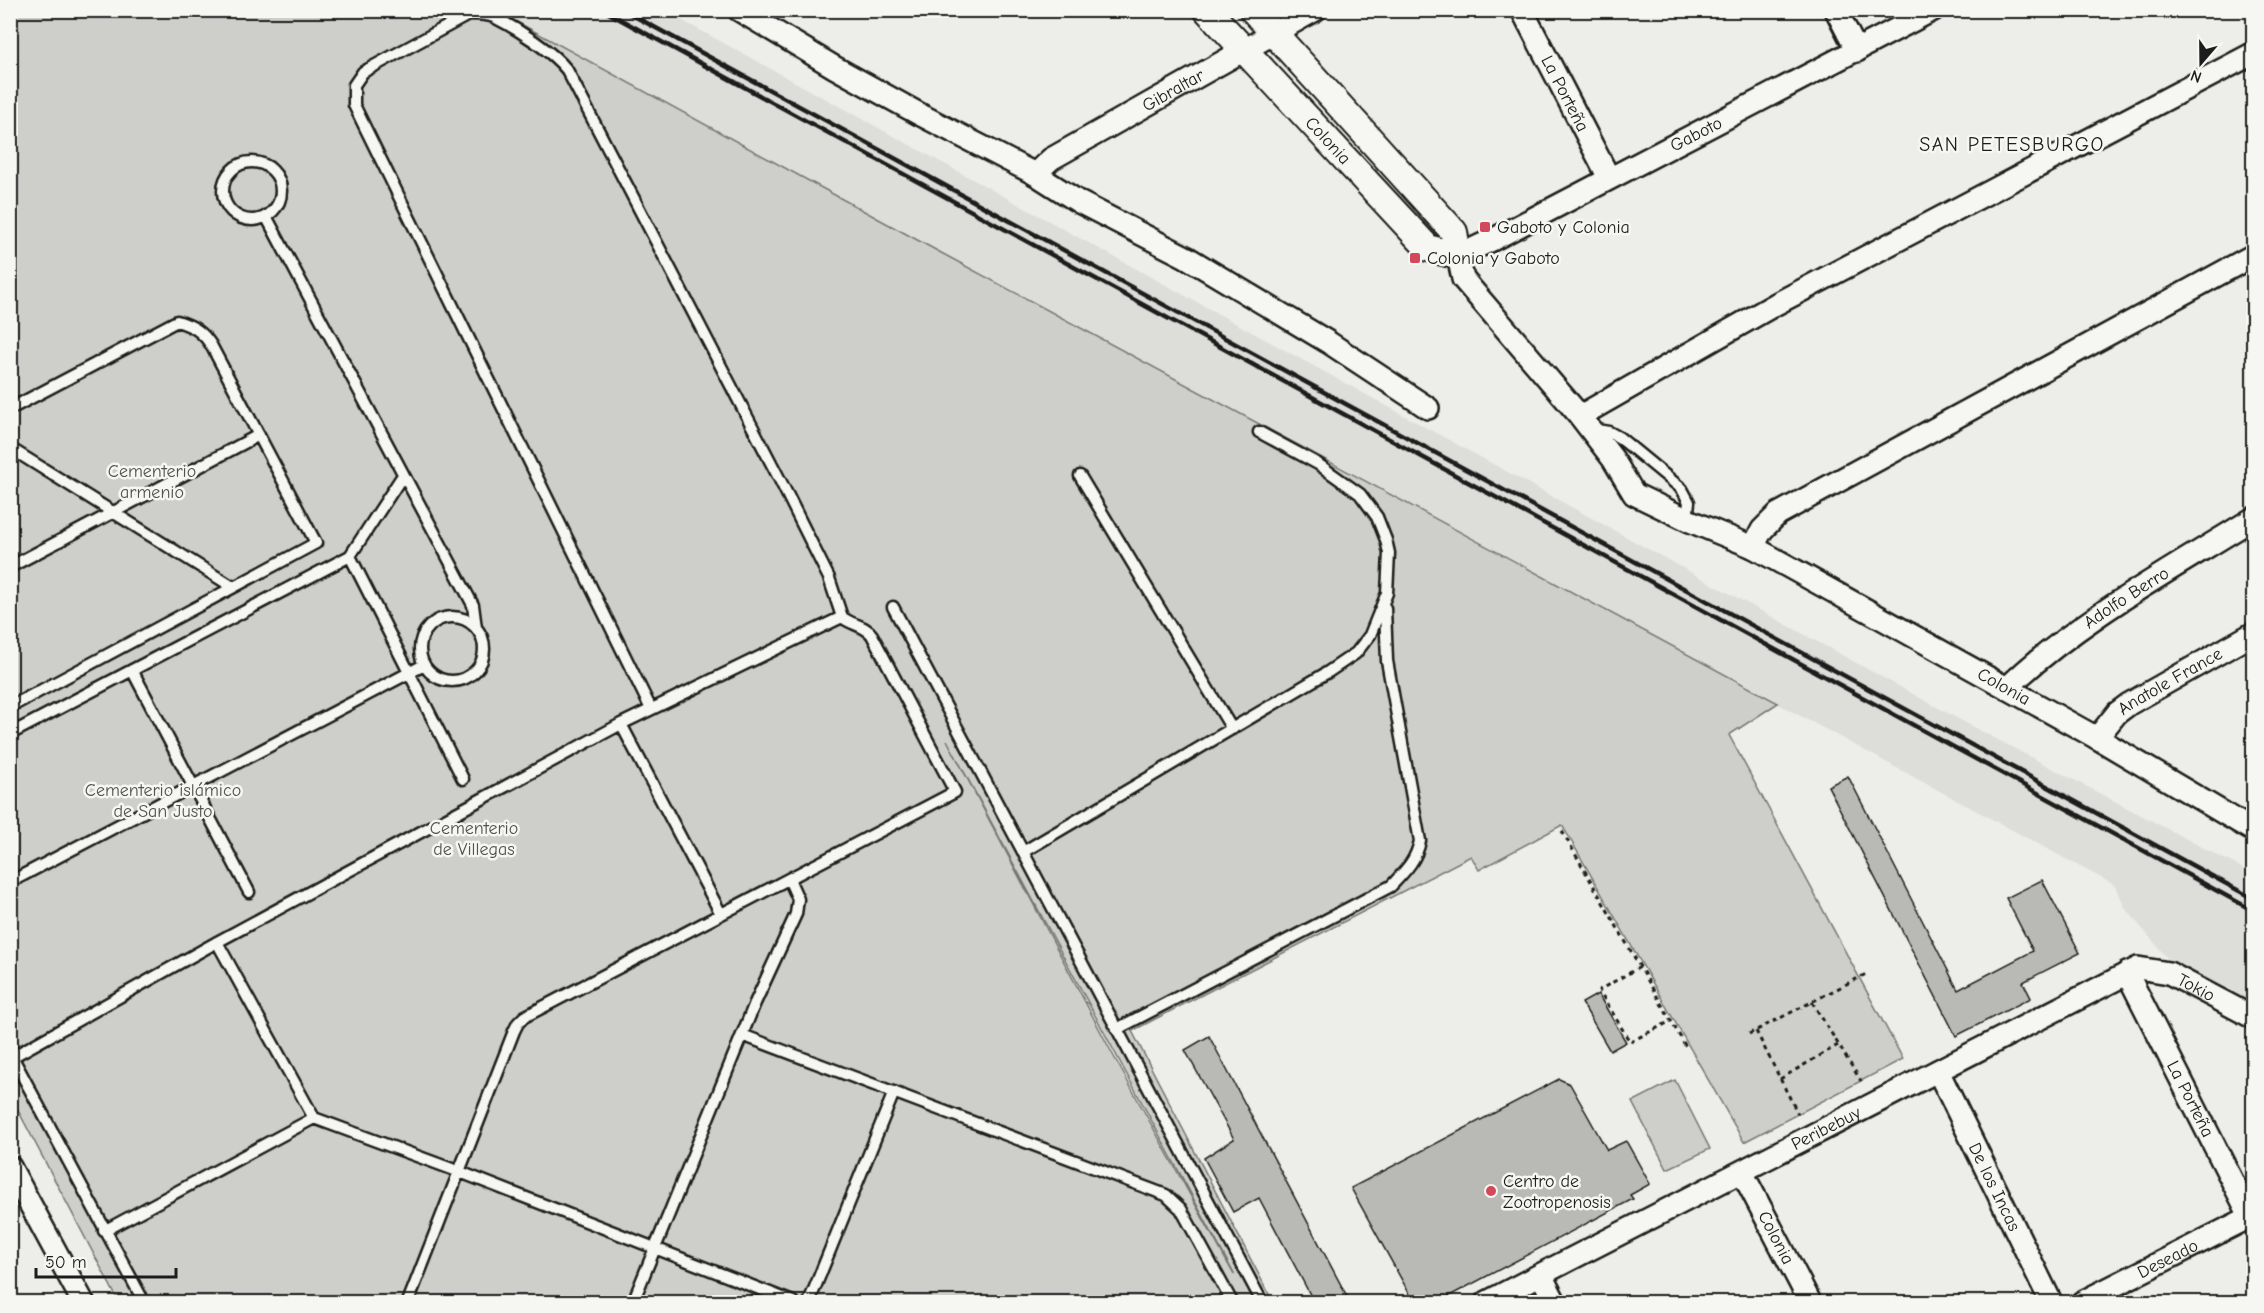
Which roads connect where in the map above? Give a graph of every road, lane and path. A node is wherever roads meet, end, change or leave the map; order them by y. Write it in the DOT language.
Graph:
graph roads {
  1 [pos="739,10"];
  2 [pos="1207,10"];
  3 [pos="1253,10"];
  4 [pos="1315,10"];
  5 [pos="1522,10"];
  6 [pos="1836,10"];
  7 [pos="1933,10"];
  8 [pos="1273,34"];
  9 [pos="1244,51"];
  10 [pos="1857,51"];
  11 [pos="2253,53"];
  12 [pos="1035,174"];
  13 [pos="1609,178"];
  14 [pos="266,216"];
  15 [pos="2253,255"];
  16 [pos="1458,256"];
  17 [pos="1428,408"];
  18 [pos="10,409"];
  19 [pos="1585,423"];
  20 [pos="1259,432"];
  21 [pos="259,435"];
  22 [pos="10,448"];
  23 [pos="403,475"];
  24 [pos="1080,476"];
  25 [pos="113,512"];
  26 [pos="2253,518"];
  27 [pos="1687,519"];
  28 [pos="1753,547"];
  29 [pos="350,556"];
  30 [pos="10,567"];
  31 [pos="233,587"];
  32 [pos="1387,593"];
  33 [pos="893,607"];
  34 [pos="842,617"];
  35 [pos="476,628"];
  36 [pos="2253,633"];
  37 [pos="424,665"];
  38 [pos="132,670"];
  39 [pos="409,673"];
  40 [pos="2007,688"];
  41 [pos="10,707"];
  42 [pos="651,709"];
  43 [pos="621,724"];
  44 [pos="1232,729"];
  45 [pos="10,734"];
  46 [pos="2097,738"];
  47 [pos="464,779"];
  48 [pos="195,785"];
  49 [pos="1562,831"];
  50 [pos="2253,831"];
  51 [pos="1023,852"];
  52 [pos="789,879"];
  53 [pos="10,882"];
  54 [pos="249,892"];
  55 [pos="721,914"];
  56 [pos="217,942"];
  57 [pos="1640,967"];
  58 [pos="1868,973"];
  59 [pos="2127,973"];
  60 [pos="2169,973"];
  61 [pos="1812,1002"];
  62 [pos="2253,1018"];
  63 [pos="1671,1021"];
  64 [pos="1117,1029"];
  65 [pos="1756,1031"];
  66 [pos="1749,1034"];
  67 [pos="742,1035"];
  68 [pos="1838,1045"];
  69 [pos="1686,1047"];
  70 [pos="1938,1071"];
  71 [pos="1780,1079"];
  72 [pos="1861,1081"];
  73 [pos="894,1092"];
  74 [pos="1798,1114"];
  75 [pos="314,1118"];
  76 [pos="10,1167"];
  77 [pos="460,1172"];
  78 [pos="1742,1172"];
  79 [pos="2252,1219"];
  80 [pos="104,1231"];
  81 [pos="655,1248"];
  82 [pos="1541,1275"];
  83 [pos="83,1302"];
  84 [pos="144,1302"];
  85 [pos="408,1302"];
  86 [pos="633,1302"];
  87 [pos="793,1302"];
  88 [pos="809,1302"];
  89 [pos="1232,1302"];
  90 [pos="1262,1302"];
  91 [pos="1487,1302"];
  92 [pos="1555,1302"];
  93 [pos="1810,1302"];
  94 [pos="2051,1302"];
  95 [pos="2082,1302"];
  1 -- 12 [label="street"];
  2 -- 9 [label="street, Colonia"];
  3 -- 8 [label="street, Colonia"];
  4 -- 8 [label="street, Gibraltar"];
  5 -- 13 [label="street, La Porteña"];
  6 -- 10 [label="street"];
  7 -- 10 [label="street, Gaboto"];
  8 -- 9 [label="street, Gibraltar"];
  8 -- 16 [label="street, Colonia"];
  9 -- 12 [label="street, Gibraltar"];
  9 -- 16 [label="street, Colonia"];
  10 -- 13 [label="street, Gaboto"];
  11 -- 19 [label="street"];
  12 -- 17 [label="street"];
  13 -- 16 [label="street, Gaboto"];
  14 -- 14 [label="lane"];
  14 -- 23 [label="lane"];
  15 -- 28 [label="street"];
  16 -- 19 [label="street, Colonia"];
  18 -- 21 [label="lane"];
  19 -- 27 [label="street, Colonia"];
  19 -- 27 [label="lane"];
  20 -- 32 [label="lane"];
  21 -- 25 [label="lane"];
  21 -- 31 [label="lane"];
  22 -- 25 [label="lane"];
  23 -- 29 [label="lane"];
  23 -- 35 [label="lane"];
  24 -- 44 [label="lane"];
  25 -- 30 [label="lane"];
  25 -- 31 [label="lane"];
  26 -- 40 [label="street, Adolfo Berro"];
  27 -- 28 [label="street, Colonia"];
  28 -- 40 [label="street, Colonia"];
  29 -- 38 [label="lane"];
  29 -- 39 [label="lane"];
  31 -- 41 [label="lane"];
  32 -- 44 [label="lane"];
  32 -- 64 [label="lane"];
  33 -- 51 [label="lane"];
  34 -- 42 [label="lane"];
  34 -- 42 [label="lane"];
  34 -- 52 [label="lane"];
  35 -- 37 [label="lane"];
  35 -- 37 [label="lane"];
  36 -- 46 [label="street, Anatole France"];
  37 -- 39 [label="lane"];
  38 -- 45 [label="lane"];
  38 -- 48 [label="lane"];
  39 -- 47 [label="lane"];
  39 -- 48 [label="lane"];
  40 -- 46 [label="street, Colonia"];
  42 -- 43 [label="lane"];
  43 -- 55 [label="lane"];
  43 -- 56 [label="lane"];
  44 -- 51 [label="lane"];
  46 -- 50 [label="street, Colonia"];
  48 -- 53 [label="lane"];
  48 -- 54 [label="lane"];
  49 -- 57 [label="path"];
  51 -- 64 [label="lane"];
  52 -- 55 [label="lane"];
  52 -- 67 [label="lane"];
  55 -- 77 [label="lane"];
  56 -- 75 [label="lane"];
  56 -- 80 [label="lane"];
  57 -- 63 [label="path"];
  57 -- 63 [label="path"];
  58 -- 61 [label="path"];
  59 -- 60 [label="street, Peribebuy"];
  59 -- 70 [label="street, Peribebuy"];
  59 -- 79 [label="street, La Porteña"];
  60 -- 62 [label="street, Tokio"];
  61 -- 65 [label="path"];
  61 -- 68 [label="path"];
  63 -- 69 [label="path"];
  64 -- 90 [label="lane"];
  65 -- 66 [label="path"];
  65 -- 71 [label="path"];
  67 -- 73 [label="lane"];
  67 -- 81 [label="lane"];
  68 -- 71 [label="path"];
  68 -- 72 [label="path"];
  70 -- 78 [label="street, Peribebuy"];
  70 -- 94 [label="street, De los Incas"];
  71 -- 74 [label="path"];
  73 -- 88 [label="lane"];
  73 -- 89 [label="lane"];
  75 -- 77 [label="lane"];
  75 -- 80 [label="lane"];
  76 -- 83 [label="street"];
  77 -- 81 [label="lane"];
  77 -- 85 [label="lane"];
  78 -- 82 [label="street, Peribebuy"];
  78 -- 93 [label="street, Colonia"];
  79 -- 95 [label="street, Deseado"];
  80 -- 84 [label="lane"];
  81 -- 86 [label="lane"];
  81 -- 87 [label="lane"];
  82 -- 91 [label="street, Peribebuy"];
  82 -- 92 [label="street"];
}
